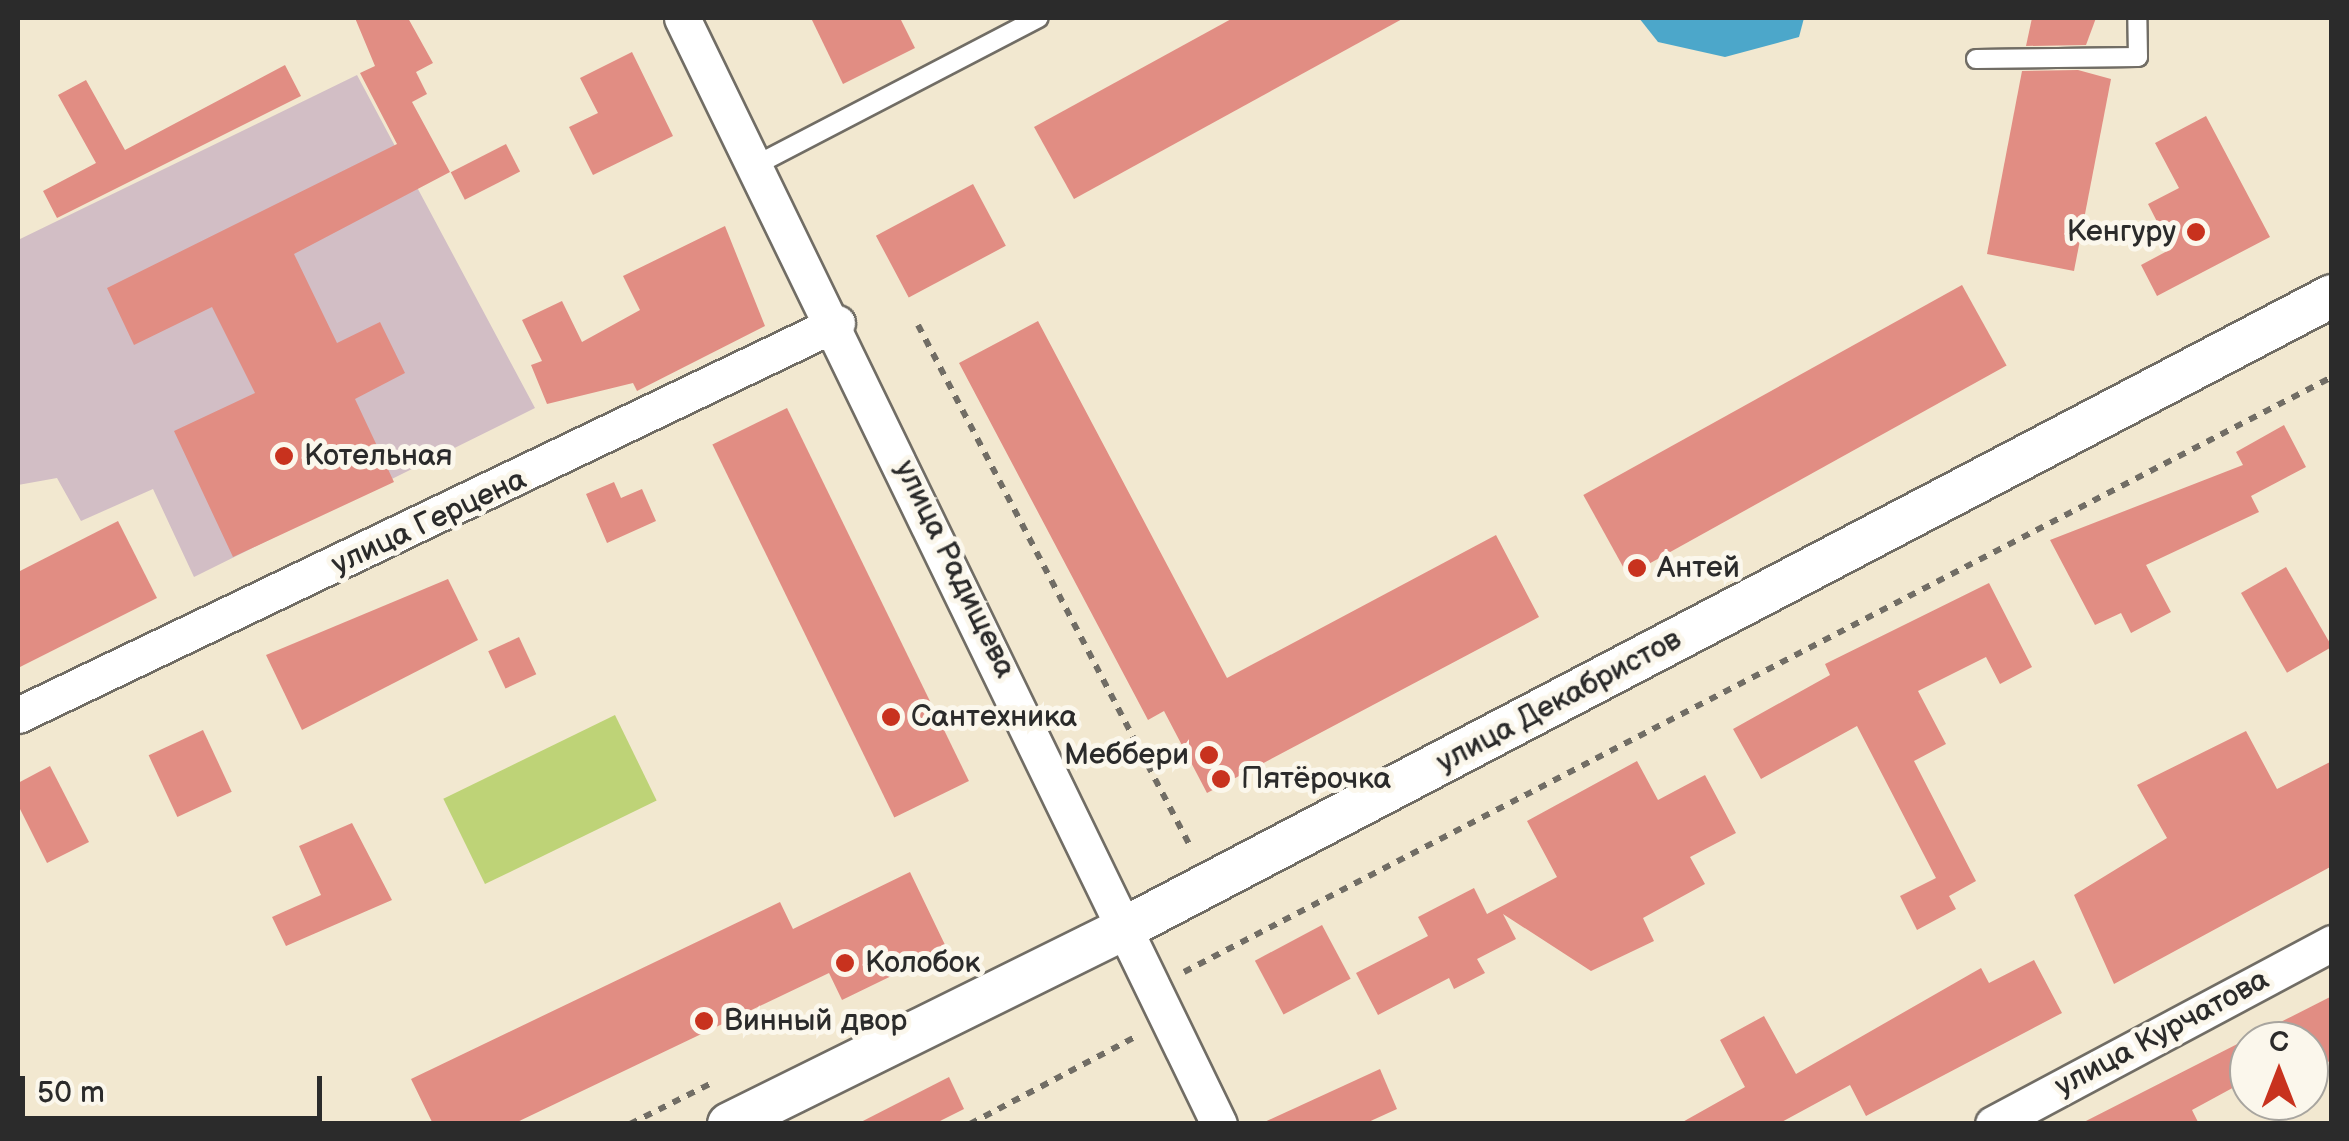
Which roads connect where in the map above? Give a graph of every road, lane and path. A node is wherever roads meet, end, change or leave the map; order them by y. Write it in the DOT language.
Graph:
graph roads {
  1 [pos="682,18"];
  2 [pos="1038,18"];
  3 [pos="2137,18"];
  4 [pos="1976,58"];
  5 [pos="760,163"];
  6 [pos="2332,296"];
  7 [pos="837,324"];
  8 [pos="918,325"];
  9 [pos="2332,378"];
  10 [pos="18,715"];
  11 [pos="1206,837"];
  12 [pos="1127,928"];
  13 [pos="2332,943"];
  14 [pos="1164,1003"];
  15 [pos="729,1124"];
  16 [pos="970,1124"];
  17 [pos="1219,1124"];
  18 [pos="1993,1124"];
  1 -- 5 [label="street, улица Радищева"];
  2 -- 5 [label="lane"];
  3 -- 4 [label="lane"];
  5 -- 7 [label="street, улица Радищева"];
  6 -- 12 [label="street, улица Декабристов"];
  7 -- 10 [label="street, улица Герцена"];
  7 -- 12 [label="street, улица Радищева"];
  8 -- 11 [label="path"];
  9 -- 14 [label="path"];
  12 -- 14 [label="street, улица Радищева"];
  12 -- 15 [label="street, улица Декабристов"];
  13 -- 18 [label="street, улица Курчатова"];
  14 -- 16 [label="path"];
  14 -- 17 [label="street, улица Радищева"];
}
